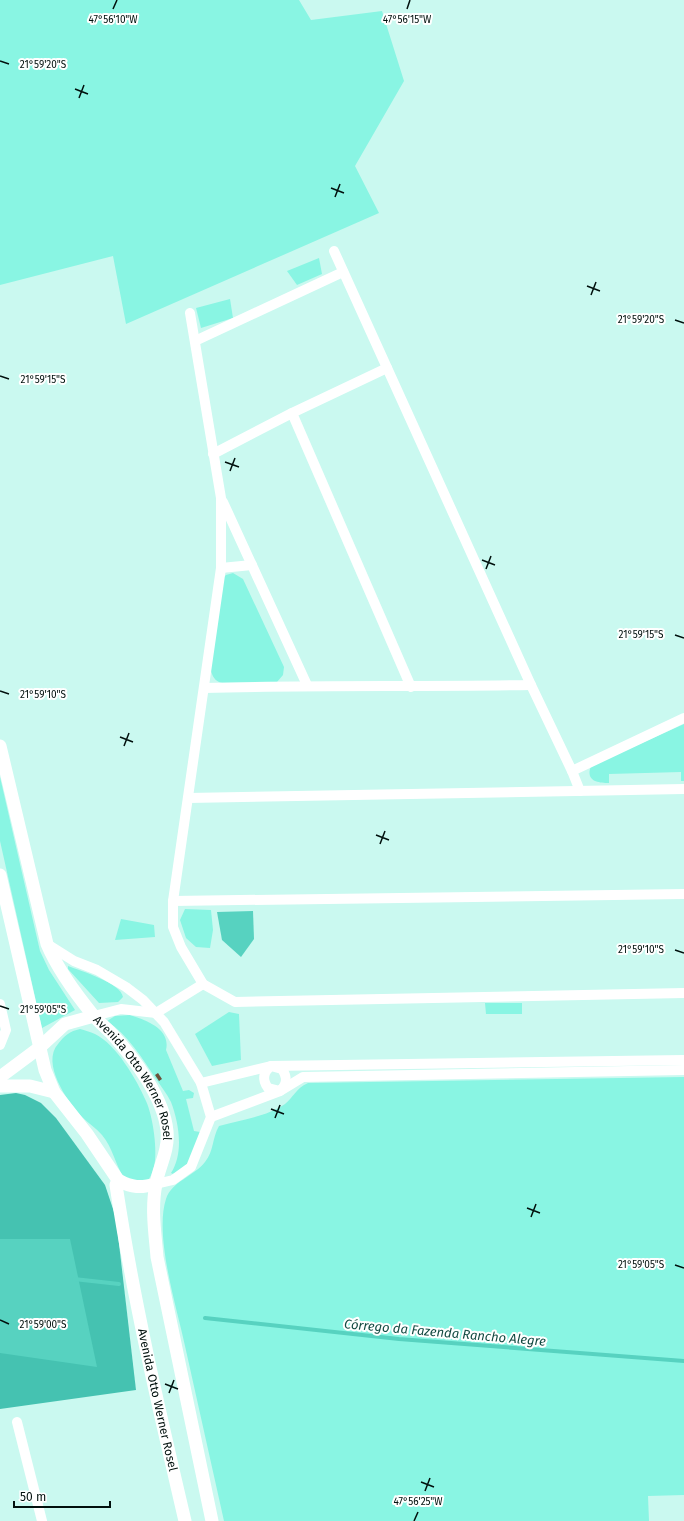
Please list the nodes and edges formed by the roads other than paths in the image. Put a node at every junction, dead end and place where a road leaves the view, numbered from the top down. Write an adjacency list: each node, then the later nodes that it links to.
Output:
1 (334, 251): 2 (street)
2 (343, 272): 4 (street); 5 (street)
3 (190, 313): 4 (street)
4 (195, 341): 7 (street)
5 (386, 368): 6 (street); 11 (street)
6 (292, 413): 7 (street); 14 (street)
7 (212, 454): 8 (street)
8 (221, 498): 9 (street); 10 (street)
9 (252, 565): 10 (street); 12 (street)
10 (221, 568): 13 (street)
11 (531, 685): 14 (street); 17 (street)
12 (307, 686): 13 (street); 14 (street)
13 (204, 688): 20 (street)
14 (411, 688)
15 (684, 718): 17 (street)
16 (0, 746): 24 (street, Avenida Otto Werner Rosel)
17 (572, 771): 19 (street)
18 (684, 789): 19 (street)
19 (580, 791): 20 (street)
20 (188, 798): 23 (street)
21 (0, 876): 31 (street)
22 (684, 894): 23 (street)
23 (173, 901): 25 (street)
24 (46, 944): 28 (street); 29 (street, Avenida Otto Werner Rosel)
25 (203, 984): 26 (street); 28 (street)
26 (684, 993)
27 (0, 1004): 30 (street)
28 (156, 1013): 29 (street); 36 (street)
29 (94, 1016): 31 (street); 42 (street, Avenida Otto Werner Rosel)
30 (1, 1044)
31 (39, 1048): 35 (street); 39 (street)
32 (684, 1060): 33 (street)
33 (271, 1066): 36 (street); 38 (street); 38 (street)
34 (684, 1070): 38 (street)
35 (0, 1077)
36 (201, 1084): 40 (street)
37 (0, 1086): 39 (street)
38 (280, 1091): 40 (street)
39 (54, 1092): 41 (street)
40 (211, 1117): 42 (street)
41 (118, 1180): 42 (street); 45 (street, Avenida Otto Werner Rosel)
42 (156, 1184): 46 (street, Avenida Otto Werner Rosel)
43 (16, 1422): 44 (street)
44 (42, 1521)
45 (185, 1521)
46 (212, 1521)

